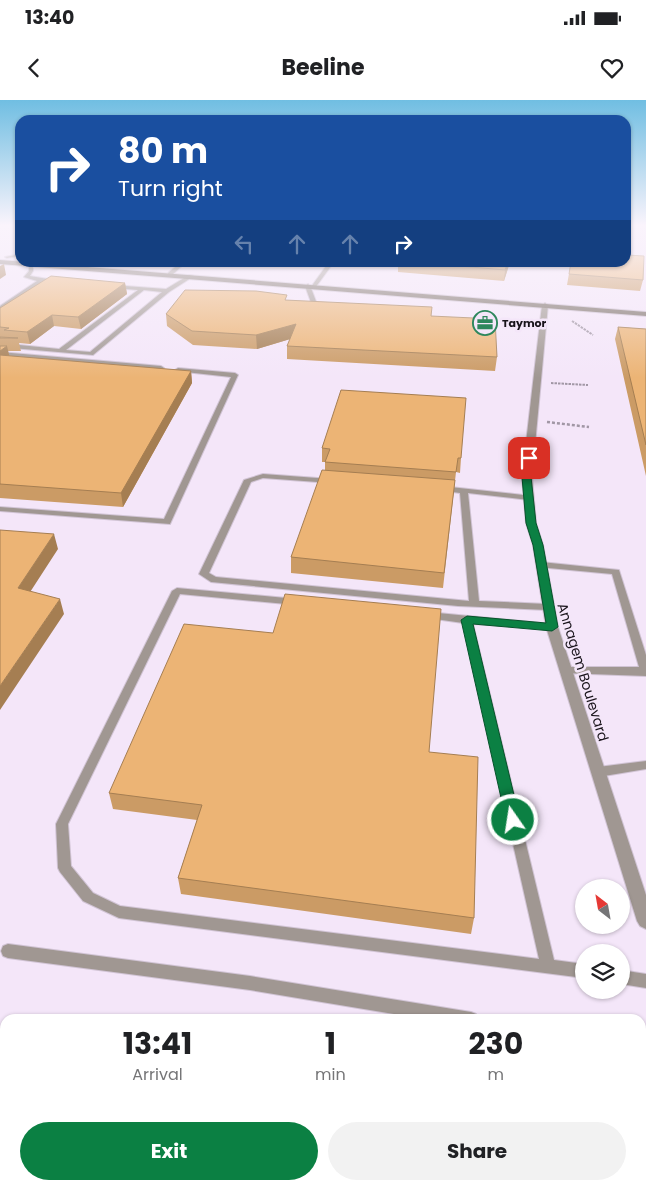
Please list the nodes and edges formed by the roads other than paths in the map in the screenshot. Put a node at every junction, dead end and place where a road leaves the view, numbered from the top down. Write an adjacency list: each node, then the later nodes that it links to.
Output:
1 (28, 276): 4 (lane)
2 (191, 276): 7 (main road); 9 (lane)
3 (319, 276): 7 (lane)
4 (41, 280): 5 (lane); 11 (lane)
5 (60, 282)
6 (106, 286): 8 (lane)
7 (310, 286): 10 (lane); 12 (main road)
8 (142, 289): 9 (lane); 16 (lane)
9 (167, 292): 16 (lane)
10 (314, 304)
11 (0, 308)
12 (545, 308): 13 (main road); 14 (main road); 21 (street, Annagem Boulevard)
13 (646, 314)
14 (646, 320)
15 (0, 345): 16 (lane)
16 (60, 351)
17 (0, 354): 22 (lane)
18 (340, 481): 25 (lane)
19 (428, 487): 20 (lane)
20 (464, 492): 21 (lane); 25 (lane)
21 (529, 498): 23 (street, Annagem Boulevard)
22 (0, 509)
23 (541, 565): 26 (street, Annagem Boulevard); 31 (lane)
24 (311, 603): 36 (lane)
25 (474, 603): 26 (lane)
26 (547, 607): 29 (street, Annagem Boulevard)
27 (418, 614): 28 (lane)
28 (467, 620): 29 (lane); 36 (lane)
29 (552, 627): 30 (street, Annagem Boulevard)
30 (567, 671): 31 (lane); 33 (street, Annagem Boulevard)
31 (646, 671)
32 (646, 765): 33 (lane)
33 (598, 772): 34 (street, Annagem Boulevard)
34 (646, 921)
35 (8, 951): 40 (lane)
36 (548, 966): 37 (lane)
37 (575, 970)
38 (630, 978): 39 (lane)
39 (646, 981)
40 (440, 1014)

